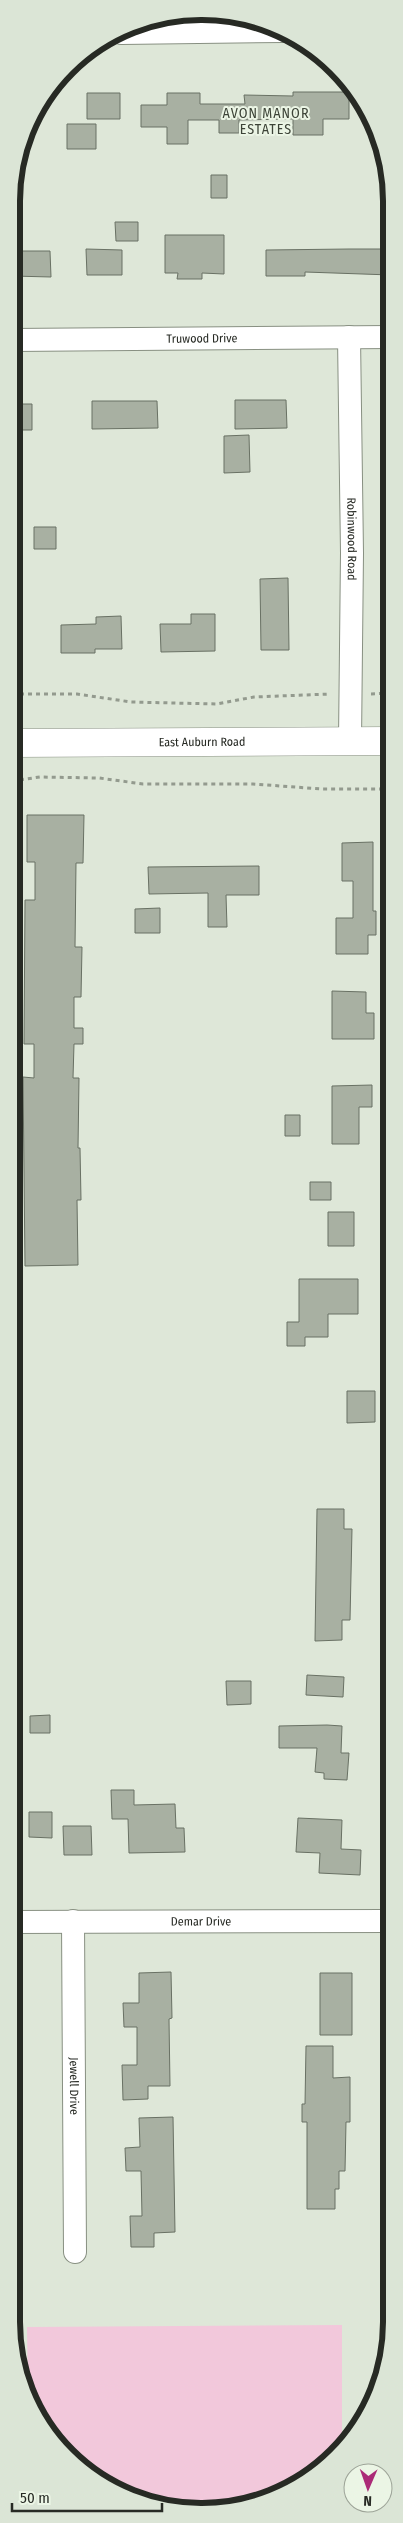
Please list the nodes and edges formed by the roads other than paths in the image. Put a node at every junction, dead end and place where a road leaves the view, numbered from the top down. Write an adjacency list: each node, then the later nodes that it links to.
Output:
1 (263, 31): 2 (street)
2 (135, 33)
3 (349, 337): 4 (street, Truwood Drive); 5 (street, Truwood Drive); 6 (street, Robinwood Road)
4 (383, 337)
5 (20, 340)
6 (350, 741): 7 (main road, East Auburn Road); 8 (main road, East Auburn Road)
7 (383, 741)
8 (20, 743)
9 (73, 1921): 10 (street, Demar Drive); 11 (street, Demar Drive); 12 (street, Jewell Drive)
10 (383, 1921)
11 (20, 1922)
12 (75, 2252)

